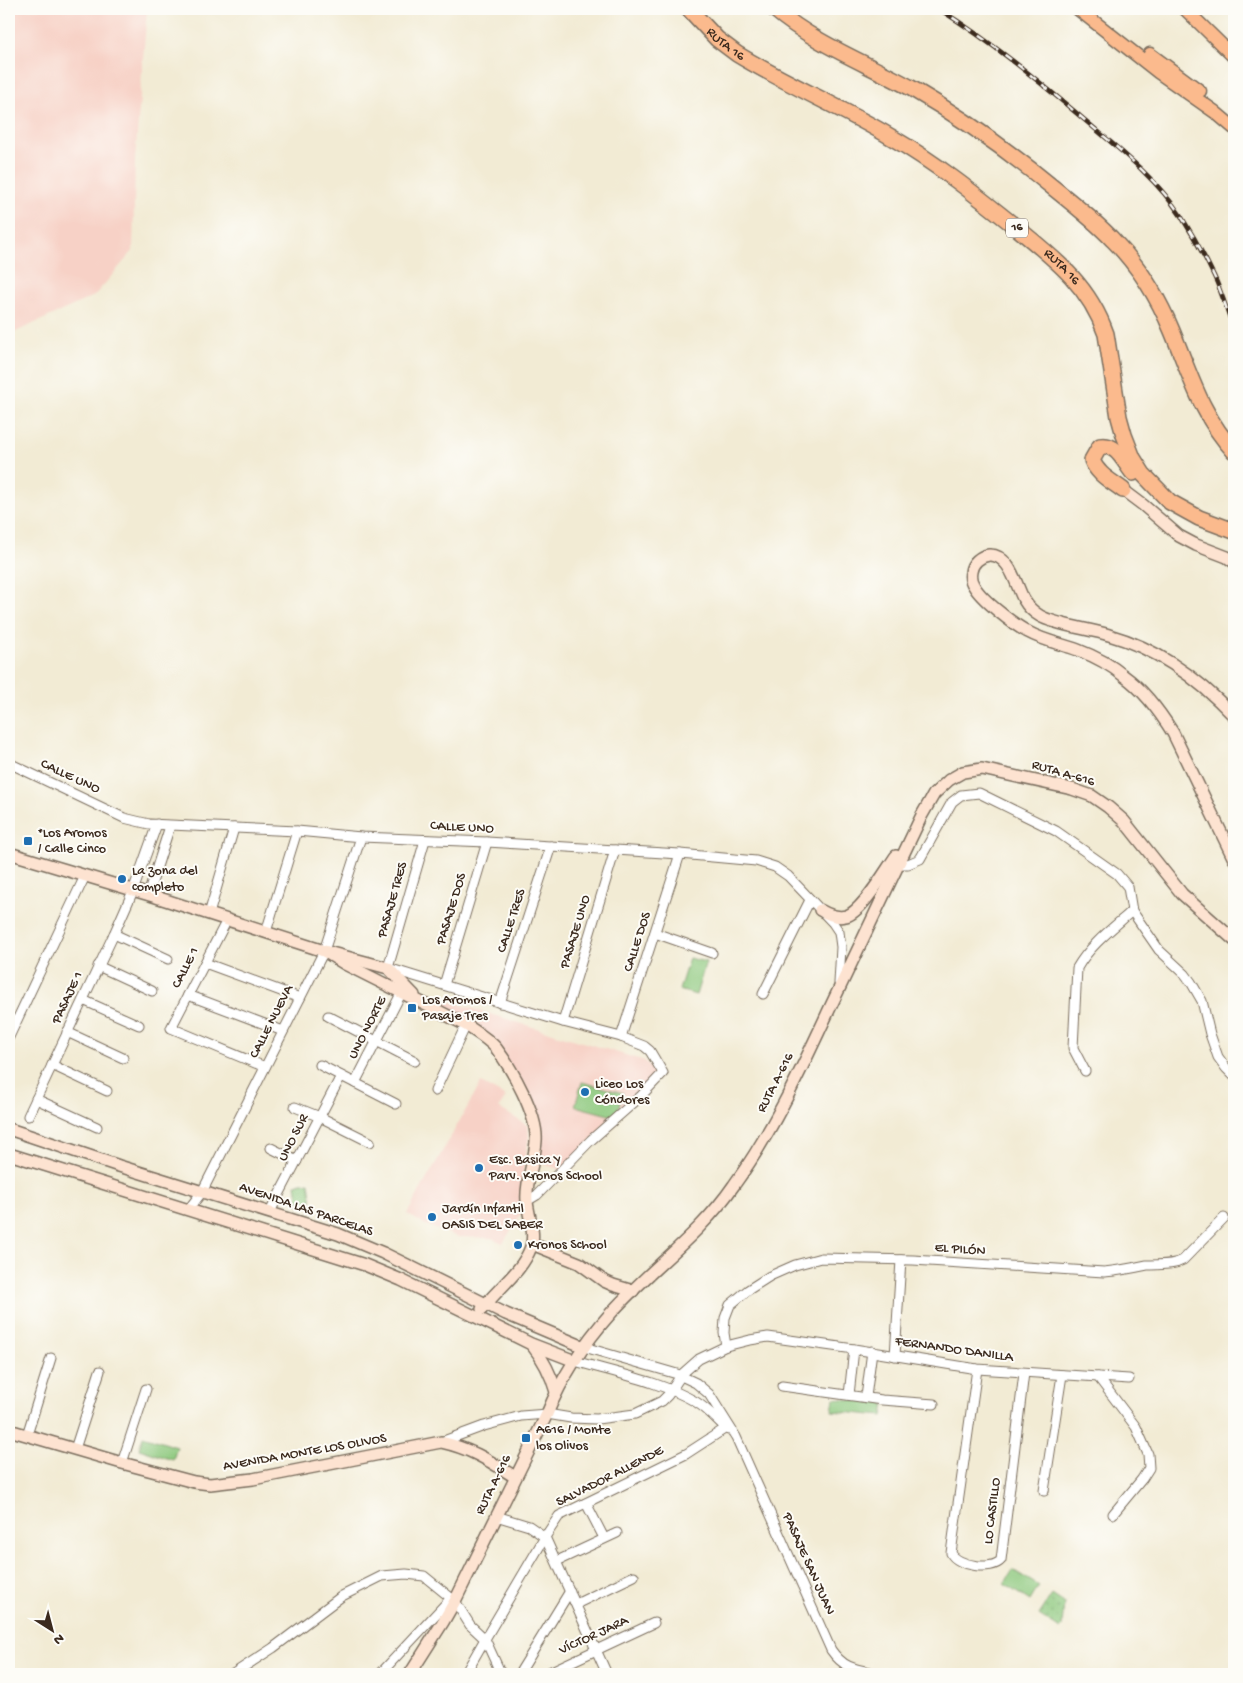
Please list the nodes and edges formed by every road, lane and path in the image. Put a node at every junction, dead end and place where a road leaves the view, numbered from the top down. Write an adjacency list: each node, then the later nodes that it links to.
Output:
1 (689, 9): 11 (highway, RUTA 16 / 16)
2 (774, 9): 9 (highway)
3 (1078, 9): 8 (main road)
4 (1092, 9): 7 (main road)
5 (1185, 9): 6 (main road)
6 (1234, 57)
7 (1234, 116)
8 (1234, 128)
9 (1234, 451)
10 (1123, 490): 11 (highway); 13 (main road)
11 (1170, 502): 12 (highway, RUTA 16 / 16)
12 (1234, 531)
13 (1234, 562)
14 (1234, 716): 27 (main road)
15 (10, 767): 16 (street, CALLE UNO)
16 (157, 824): 17 (street, CALLE UNO); 30 (street, PASAJE 1)
17 (170, 826): 18 (street, CALLE UNO); 31 (street)
18 (234, 828): 19 (street, CALLE UNO); 35 (street)
19 (297, 831): 20 (street, CALLE UNO); 37 (street)
20 (361, 837): 21 (street, CALLE UNO); 41 (street, CALLE NUEVA)
21 (425, 840): 22 (street, CALLE UNO); 46 (street, PASAJE TRES)
22 (487, 842): 23 (street, CALLE UNO); 47 (street, PASAJE DOS)
23 (551, 846): 24 (street, CALLE UNO); 55 (street, CALLE TRES)
24 (616, 850): 26 (street, CALLE UNO); 57 (street, PASAJE UNO)
25 (9, 853): 29 (main road)
26 (680, 854): 32 (street, CALLE UNO); 38 (street, CALLE DOS)
27 (1234, 859)
28 (894, 864): 33 (main road); 34 (street); 40 (main road, RUTA A-616); 50 (main road, RUTA A-616)
29 (85, 876): 30 (main road); 62 (street)
30 (133, 891): 31 (main road); 39 (street, PASAJE 1)
31 (148, 895): 35 (main road)
32 (810, 900): 33 (street, CALLE UNO); 51 (street)
33 (820, 910): 50 (street, CALLE UNO)
34 (1132, 911): 70 (street); 72 (street)
35 (209, 914): 36 (main road)
36 (227, 920): 37 (main road); 44 (street, CALLE 1)
37 (266, 932): 41 (main road)
38 (655, 933): 42 (street); 63 (street, CALLE DOS)
39 (114, 934): 43 (street); 45 (street, PASAJE 1)
40 (1234, 940)
41 (324, 951): 46 (main road); 48 (main road); 53 (street, CALLE NUEVA)
42 (712, 953)
43 (168, 959)
44 (205, 963): 52 (street, CALLE 1); 53 (street)
45 (98, 966): 49 (street); 54 (street, PASAJE 1)
46 (388, 968): 47 (street); 48 (main road)
47 (444, 985): 55 (street)
48 (403, 989): 59 (main road); 64 (street, UNO NORTE)
49 (152, 991)
50 (838, 991): 94 (main road, RUTA A-616)
51 (763, 994)
52 (188, 995): 61 (street); 69 (street, CALLE 1)
53 (300, 998): 61 (street, CALLE NUEVA)
54 (83, 1000): 58 (street); 60 (street, PASAJE 1)
55 (500, 1003): 57 (street)
56 (328, 1016): 64 (street)
57 (563, 1022): 63 (street)
58 (139, 1025)
59 (466, 1025): 75 (street); 88 (main road)
60 (67, 1032): 65 (street); 67 (street, PASAJE 1)
61 (283, 1032): 69 (street, CALLE NUEVA)
62 (9, 1037)
63 (621, 1037): 88 (street)
64 (377, 1042): 66 (street); 73 (street, UNO NORTE)
65 (124, 1058)
66 (415, 1061)
67 (52, 1065): 74 (street); 76 (street, PASAJE 1)
68 (320, 1065): 71 (street)
69 (265, 1067): 87 (street, CALLE NUEVA)
70 (1085, 1071)
71 (341, 1076): 73 (street); 80 (street, UNO SUR)
72 (1234, 1076)
73 (355, 1083): 77 (street)
74 (107, 1091)
75 (435, 1091)
76 (36, 1099): 79 (street, PASAJE 1); 81 (street)
77 (396, 1104)
78 (296, 1107): 80 (street)
79 (28, 1116)
80 (320, 1117): 83 (street); 86 (street, UNO SUR)
81 (97, 1127)
82 (9, 1129): 87 (main road, AVENIDA LAS PARCELAS)
83 (370, 1142)
84 (270, 1148): 86 (street)
85 (9, 1154): 89 (main road)
86 (297, 1161): 90 (street, UNO SUR)
87 (202, 1192): 89 (street, CALLE NUEVA); 90 (main road, AVENIDA LAS PARCELAS)
88 (527, 1201): 92 (main road)
89 (188, 1210): 96 (main road)
90 (270, 1212): 95 (main road, AVENIDA LAS PARCELAS)
91 (1224, 1218): 93 (street, EL PILÓN)
92 (532, 1244): 94 (main road); 95 (main road)
93 (902, 1260): 98 (street, EL PILÓN); 102 (street)
94 (633, 1291): 99 (main road, RUTA A-616)
95 (486, 1304): 96 (main road); 99 (main road, AVENIDA LAS PARCELAS)
96 (476, 1317): 97 (main road)
97 (531, 1344): 104 (main road); 115 (main road)
98 (726, 1346): 100 (street, FERNANDO DANILLA); 108 (street)
99 (584, 1347): 104 (main road, RUTA A-616); 108 (street)
100 (854, 1348): 101 (street, FERNANDO DANILLA); 116 (street)
101 (872, 1352): 102 (street, FERNANDO DANILLA); 117 (street)
102 (895, 1356): 105 (street, FERNANDO DANILLA)
103 (51, 1358): 122 (street)
104 (575, 1361): 114 (street, PASAJE SAN JUAN); 115 (main road, RUTA A-616)
105 (977, 1369): 107 (street, FERNANDO DANILLA); 107 (street, LO CASTILLO)
106 (100, 1372): 125 (street)
107 (1024, 1374): 109 (street, FERNANDO DANILLA)
108 (681, 1375): 114 (street); 123 (street, PASAJE SAN JUAN)
109 (1062, 1375): 110 (street, FERNANDO DANILLA); 128 (street)
110 (1098, 1377): 111 (street, FERNANDO DANILLA); 130 (street)
111 (1129, 1379)
112 (782, 1386): 116 (street)
113 (146, 1389): 126 (street)
114 (671, 1390): 119 (street); 120 (street, PASAJE SAN JUAN)
115 (556, 1392): 119 (main road, RUTA A-616)
116 (849, 1395): 117 (street)
117 (866, 1397): 118 (street)
118 (934, 1404)
119 (547, 1414): 124 (street); 127 (main road, RUTA A-616)
120 (726, 1428): 123 (street, PASAJE SAN JUAN); 129 (street, SALVADOR ALLENDE)
121 (9, 1430): 122 (main road, AVENIDA MONTE LOS OLIVOS)
122 (27, 1435): 125 (main road, AVENIDA MONTE LOS OLIVOS)
123 (736, 1437): 151 (street, PASAJE SAN JUAN)
124 (441, 1442): 126 (main road, AVENIDA MONTE LOS OLIVOS); 127 (main road, AVENIDA MONTE LOS OLIVOS)
125 (75, 1449): 126 (main road, AVENIDA MONTE LOS OLIVOS)
126 (122, 1463)
127 (515, 1476): 131 (main road, RUTA A-616)
128 (1044, 1491)
129 (586, 1503): 133 (street, SALVADOR ALLENDE); 134 (street)
130 (1113, 1514)
131 (496, 1516): 133 (street); 138 (main road, RUTA A-616)
132 (618, 1533): 134 (street)
133 (545, 1537): 135 (street); 141 (street, SALVADOR ALLENDE)
134 (604, 1538): 135 (street)
135 (557, 1562): 137 (street)
136 (634, 1576): 139 (street)
137 (570, 1591): 139 (street); 148 (street)
138 (453, 1599): 141 (street); 143 (street); 144 (street); 145 (main road, RUTA A-616)
139 (576, 1604): 142 (street)
140 (654, 1623): 142 (street, VÍCTOR JARA)
141 (485, 1639): 146 (street); 147 (street)
142 (597, 1651): 149 (street, VÍCTOR JARA); 150 (street)
143 (233, 1674)
144 (380, 1674)
145 (410, 1674)
146 (465, 1674)
147 (501, 1674)
148 (519, 1674)
149 (545, 1674)
150 (607, 1674)
151 (879, 1674)

